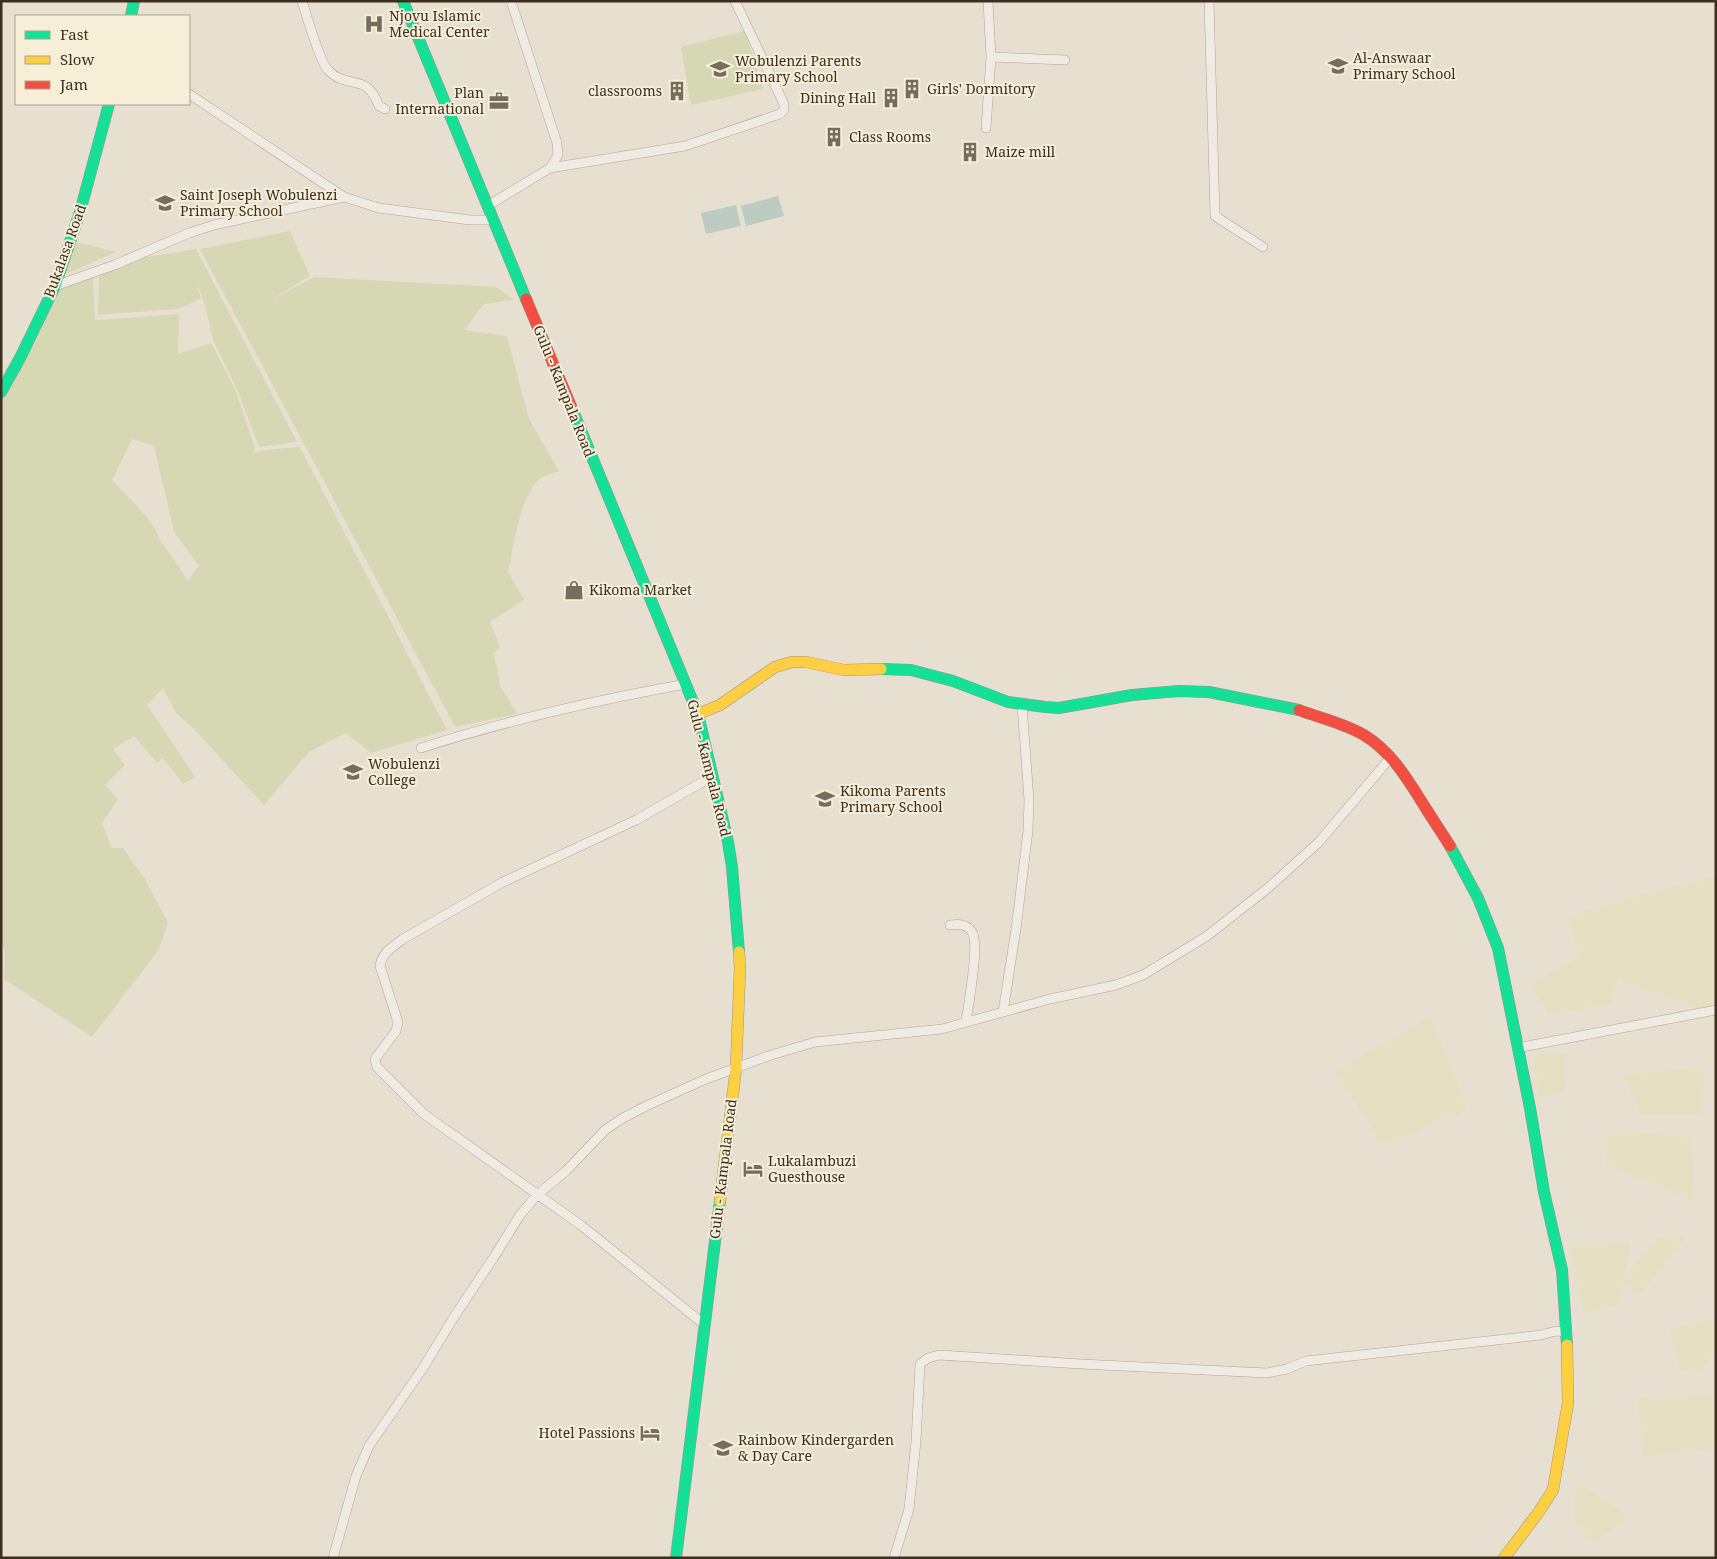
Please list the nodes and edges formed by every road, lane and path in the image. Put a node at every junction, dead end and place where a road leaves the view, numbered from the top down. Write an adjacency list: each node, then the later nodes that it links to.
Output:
1 (134, 1): 8 (street)
2 (302, 1): 13 (street)
3 (404, 1): 17 (street, Gulu - Kampala Road)
4 (511, 1): 15 (street)
5 (735, 1): 15 (street)
6 (988, 1): 9 (street)
7 (1209, 1): 19 (street)
8 (131, 15)
9 (991, 57): 10 (street); 14 (street)
10 (1065, 60)
11 (190, 95): 16 (street)
12 (109, 105): 20 (street, Bukalasa Road)
13 (385, 109)
14 (986, 128)
15 (550, 168): 17 (street)
16 (344, 197): 18 (street); 20 (street)
17 (488, 205): 18 (street, Gulu - Kampala Road)
18 (494, 220): 22 (street, Gulu - Kampala Road)
19 (1263, 247)
20 (55, 286): 21 (street, Bukalasa Road)
21 (1, 392)
22 (686, 684): 24 (street, Gulu - Kampala Road); 25 (street)
23 (1022, 705): 24 (street); 26 (street); 30 (street)
24 (698, 714): 27 (street, Gulu - Kampala Road)
25 (421, 748)
26 (1392, 758): 30 (street); 32 (street)
27 (713, 776): 33 (street, Gulu - Kampala Road); 34 (street)
28 (950, 925): 31 (street)
29 (1716, 1010): 32 (street)
30 (1002, 1012): 31 (street)
31 (966, 1022): 33 (street)
32 (1517, 1048): 36 (street)
33 (736, 1068): 34 (street); 35 (street, Gulu - Kampala Road)
34 (537, 1195): 35 (street); 38 (street)
35 (705, 1325): 37 (street, Gulu - Kampala Road)
36 (1566, 1332): 39 (street); 40 (street)
37 (679, 1557)
38 (333, 1558)
39 (894, 1558)
40 (1504, 1558)

